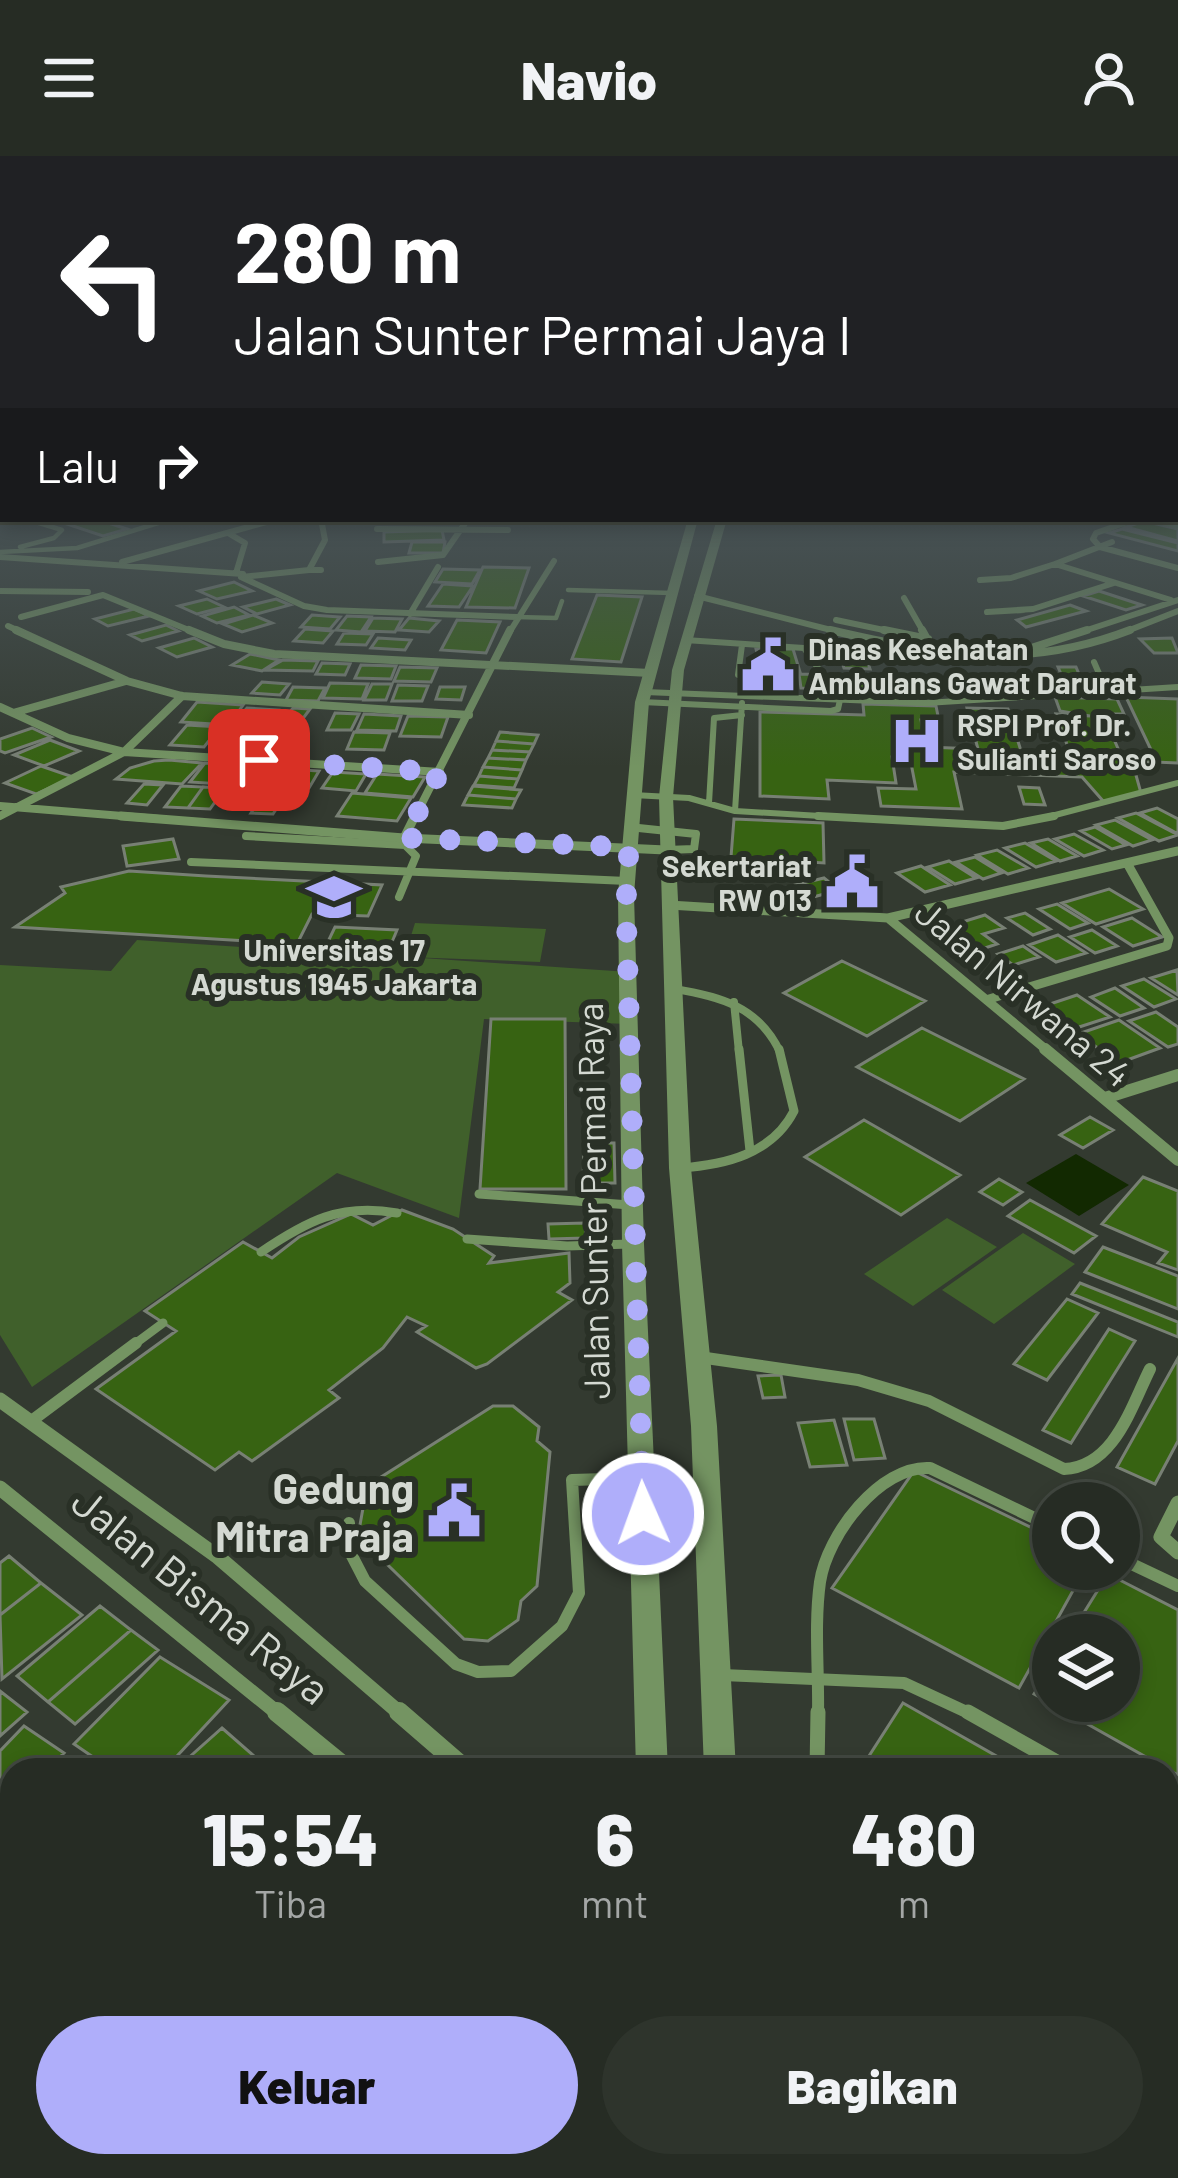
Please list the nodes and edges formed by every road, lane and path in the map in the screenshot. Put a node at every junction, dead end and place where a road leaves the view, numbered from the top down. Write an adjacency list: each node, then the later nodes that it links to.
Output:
1 (247, 578): 19 (street)
2 (431, 578): 19 (street)
3 (543, 578): 21 (street)
4 (676, 578): 13 (street, Jalan Sunter Permai Raya)
5 (702, 578): 12 (street)
6 (1005, 578): 8 (street)
7 (1100, 578): 9 (street)
8 (980, 580)
9 (1114, 583): 17 (street); 18 (street)
10 (568, 590): 13 (lane)
11 (0, 591): 14 (street)
12 (698, 592): 23 (street); 24 (street); 26 (street)
13 (672, 593): 30 (street, Jalan Sunter Permai Raya)
14 (104, 595): 20 (street); 28 (street)
15 (904, 598): 23 (street)
16 (562, 601): 21 (lane)
17 (1177, 604): 23 (street); 26 (street)
18 (1024, 610)
19 (410, 614): 21 (street)
20 (21, 616)
21 (517, 617): 28 (street)
22 (8, 626): 32 (street)
23 (927, 639): 26 (street)
24 (685, 640): 25 (lane); 37 (street)
25 (742, 645): 29 (lane); 31 (lane)
26 (934, 649)
27 (1094, 662): 34 (lane)
28 (497, 664): 30 (street); 41 (street)
29 (820, 671)
30 (650, 673): 36 (street, Jalan Sunter Permai Raya)
31 (738, 674)
32 (127, 681): 35 (street); 40 (street)
33 (1178, 687): 34 (lane)
34 (1107, 692): 39 (lane)
35 (182, 696): 41 (street); 42 (street)
36 (644, 697): 37 (lane); 45 (street, Jalan Sunter Permai Raya)
37 (673, 698): 39 (lane); 46 (street)
38 (0, 706): 40 (street)
39 (742, 706): 47 (lane); 50 (lane)
40 (12, 713): 42 (street)
41 (469, 715): 43 (street)
42 (124, 752): 43 (street); 49 (street)
43 (440, 772): 55 (street)
44 (1178, 783): 50 (lane)
45 (631, 795): 46 (lane); 52 (street, Jalan Sunter Permai Raya)
46 (666, 797): 47 (lane); 53 (street)
47 (709, 802): 50 (lane)
48 (0, 806): 49 (street)
49 (16, 811): 51 (street); 55 (street)
50 (736, 811)
51 (0, 816)
52 (629, 826): 53 (lane); 56 (street, Jalan Sunter Permai Raya)
53 (667, 828): 57 (street); 57 (lane)
54 (246, 836): 61 (lane)
55 (404, 838): 56 (street)
56 (629, 847): 57 (street); 62 (street, Jalan Sunter Permai Raya)
57 (667, 850): 64 (street)
58 (1178, 851): 60 (street)
59 (191, 862): 61 (lane)
60 (1127, 863): 65 (street); 67 (street)
61 (409, 871): 62 (lane); 63 (lane)
62 (628, 881): 75 (street, Jalan Sunter Permai Raya)
63 (399, 897)
64 (669, 905): 65 (street, Jalan Nirwana 24); 66 (street)
65 (888, 918): 67 (street, Jalan Nirwana 24)
66 (674, 989): 68 (lane); 73 (street)
67 (989, 999): 70 (street, Jalan Nirwana 24)
68 (734, 1002): 71 (lane); 71 (lane)
69 (1178, 1075): 70 (street)
70 (1105, 1098): 72 (street, Jalan Nirwana 24)
71 (750, 1151): 73 (lane)
72 (1178, 1160)
73 (680, 1168): 81 (street)
74 (479, 1194): 75 (lane)
75 (632, 1205): 78 (street, Jalan Sunter Permai Raya)
76 (397, 1213): 79 (lane)
77 (467, 1239): 78 (lane)
78 (633, 1244): 85 (street, Jalan Sunter Permai Raya)
79 (261, 1252)
80 (163, 1323): 84 (lane)
81 (699, 1357): 82 (lane); 93 (street)
82 (1150, 1369)
83 (0, 1400): 84 (street)
84 (30, 1422): 96 (street)
85 (642, 1478): 89 (lane); 97 (street, Jalan Sunter Permai Raya)
86 (0, 1489): 95 (street, Jalan Bisma Raya)
87 (1178, 1503): 90 (street)
88 (1032, 1517): 94 (lane)
89 (349, 1523)
90 (1178, 1552)
91 (1140, 1568): 92 (lane)
92 (1178, 1586)
93 (716, 1675): 94 (lane); 98 (street)
94 (818, 1678): 99 (lane); 100 (lane)
95 (333, 1758)
96 (452, 1758)
97 (652, 1758)
98 (720, 1758)
99 (817, 1758)
100 (1050, 1758)

